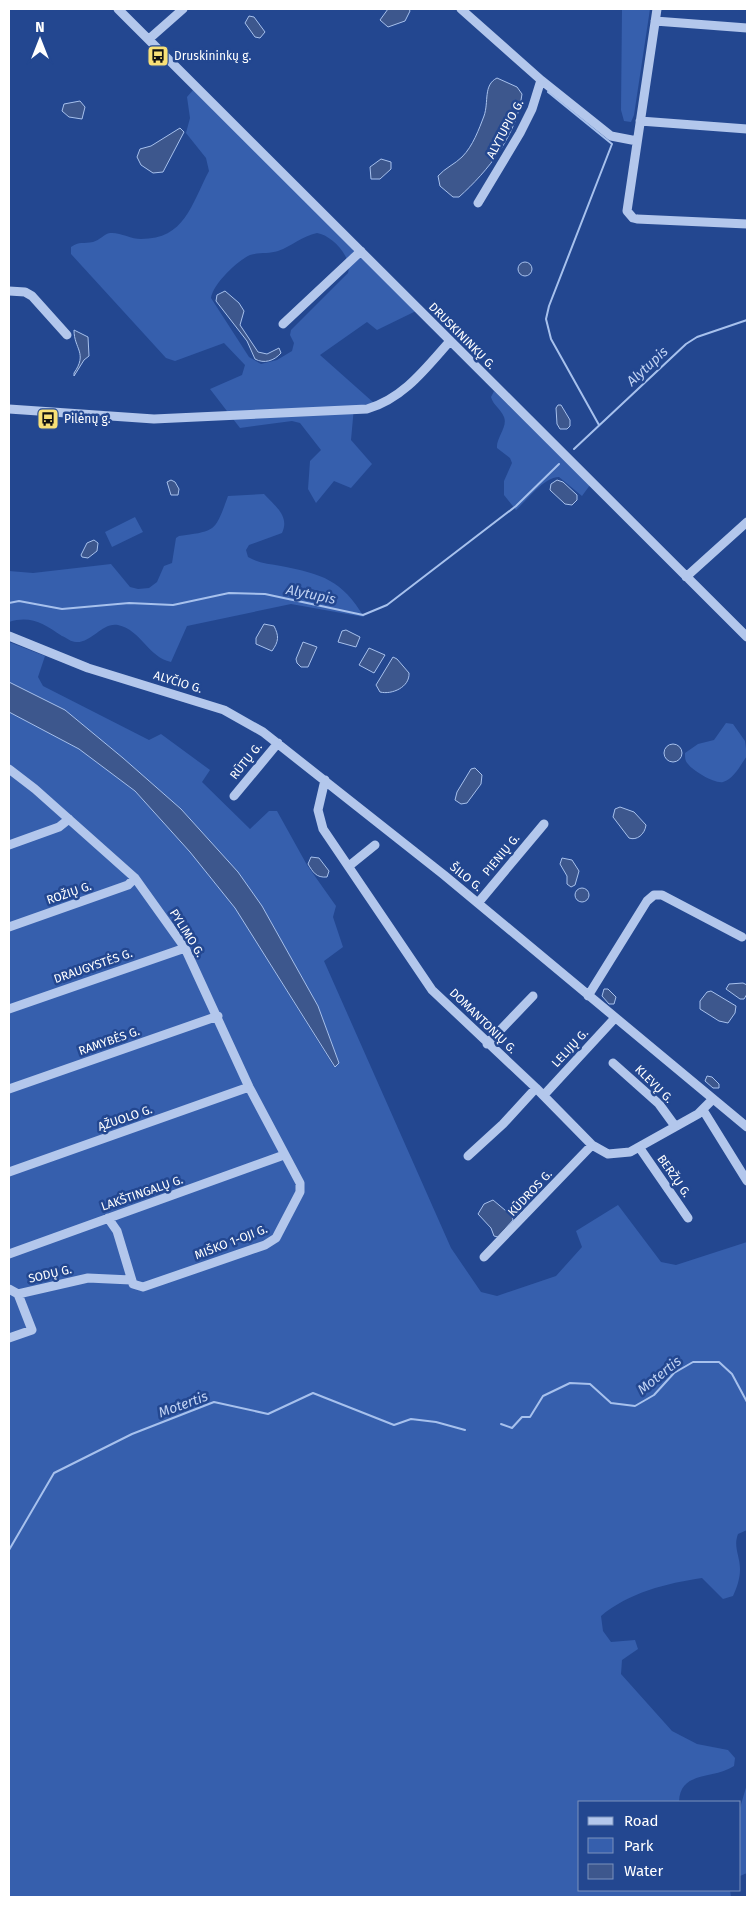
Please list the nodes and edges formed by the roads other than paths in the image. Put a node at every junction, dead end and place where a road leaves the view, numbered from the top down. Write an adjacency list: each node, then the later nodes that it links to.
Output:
1 (118, 9): 7 (street, DRUSKININKŲ G.)
2 (183, 9): 7 (street)
3 (461, 9): 8 (street)
4 (657, 9): 5 (street)
5 (655, 20): 6 (street); 9 (street)
6 (747, 28)
7 (149, 39): 14 (street, DRUSKININKŲ G.)
8 (542, 80): 11 (street); 12 (street, ALYTUPIO G.)
9 (640, 121): 10 (street); 11 (street)
10 (747, 129)
11 (637, 141): 13 (street)
12 (478, 202)
13 (747, 224)
14 (361, 252): 16 (street); 18 (street, DRUSKININKŲ G.)
15 (9, 291): 17 (street)
16 (283, 324)
17 (67, 335)
18 (450, 341): 19 (street); 21 (street, DRUSKININKŲ G.)
19 (9, 409)
20 (747, 522): 21 (street)
21 (686, 577): 23 (street, DRUSKININKŲ G.)
22 (9, 636): 24 (street, ALYČIO G.)
23 (747, 637)
24 (278, 743): 26 (street, ALYČIO G.); 27 (street, RŪTŲ G.)
25 (9, 769): 28 (street, PYLIMO G.)
26 (325, 780): 32 (street, DOMANTONIŲ G.); 34 (street, ŠILO G.)
27 (234, 796)
28 (69, 819): 30 (street); 33 (street, PYLIMO G.)
29 (544, 824): 34 (street, PIENIŲ G.)
30 (9, 845)
31 (375, 845): 32 (street)
32 (349, 866): 43 (street, DOMANTONIŲ G.)
33 (134, 878): 35 (street, ROŽIŲ G.); 37 (street, PYLIMO G.)
34 (478, 902): 39 (street, ŠILO G.)
35 (9, 927)
36 (742, 938): 39 (street)
37 (185, 948): 40 (street, DRAUGYSTĖS G.); 41 (street, PYLIMO G.)
38 (534, 996): 43 (street)
39 (588, 996): 42 (street, ŠILO G.)
40 (9, 1009)
41 (218, 1016): 45 (street, PYLIMO G.); 47 (street, RAMYBĖS G.)
42 (615, 1018): 48 (street, LELIJŲ G.); 49 (street, ŠILO G.)
43 (487, 1044): 46 (street, DOMANTONIŲ G.)
44 (613, 1063): 51 (street, KLEVŲ G.)
45 (249, 1087): 55 (street, PYLIMO G.); 57 (street, ĄŽUOLO G.)
46 (536, 1088): 48 (street, DOMANTONIŲ G.); 56 (street)
47 (9, 1089)
48 (544, 1095): 53 (street, DOMANTONIŲ G.)
49 (713, 1099): 50 (street, DOMANTONIŲ G.); 52 (street, ŠILO G.)
50 (703, 1110): 51 (street, DOMANTONIŲ G.); 58 (street)
51 (675, 1126): 54 (street, DOMANTONIŲ G.)
52 (747, 1127)
53 (592, 1145): 54 (street, DOMANTONIŲ G.); 62 (street, KŪDROS G.)
54 (640, 1147): 60 (street, BERŽŲ G.)
55 (284, 1155): 59 (street, LAKŠTINGALŲ G.); 63 (street, MIŠKO 1-OJI G.)
56 (468, 1156)
57 (9, 1172)
58 (747, 1181)
59 (108, 1218): 61 (street, LAKŠTINGALŲ G.); 63 (street)
60 (688, 1218)
61 (9, 1254)
62 (484, 1257)
63 (133, 1283): 65 (street, SODŲ G.)
64 (9, 1289): 65 (street)
65 (18, 1294): 66 (street)
66 (9, 1338)

